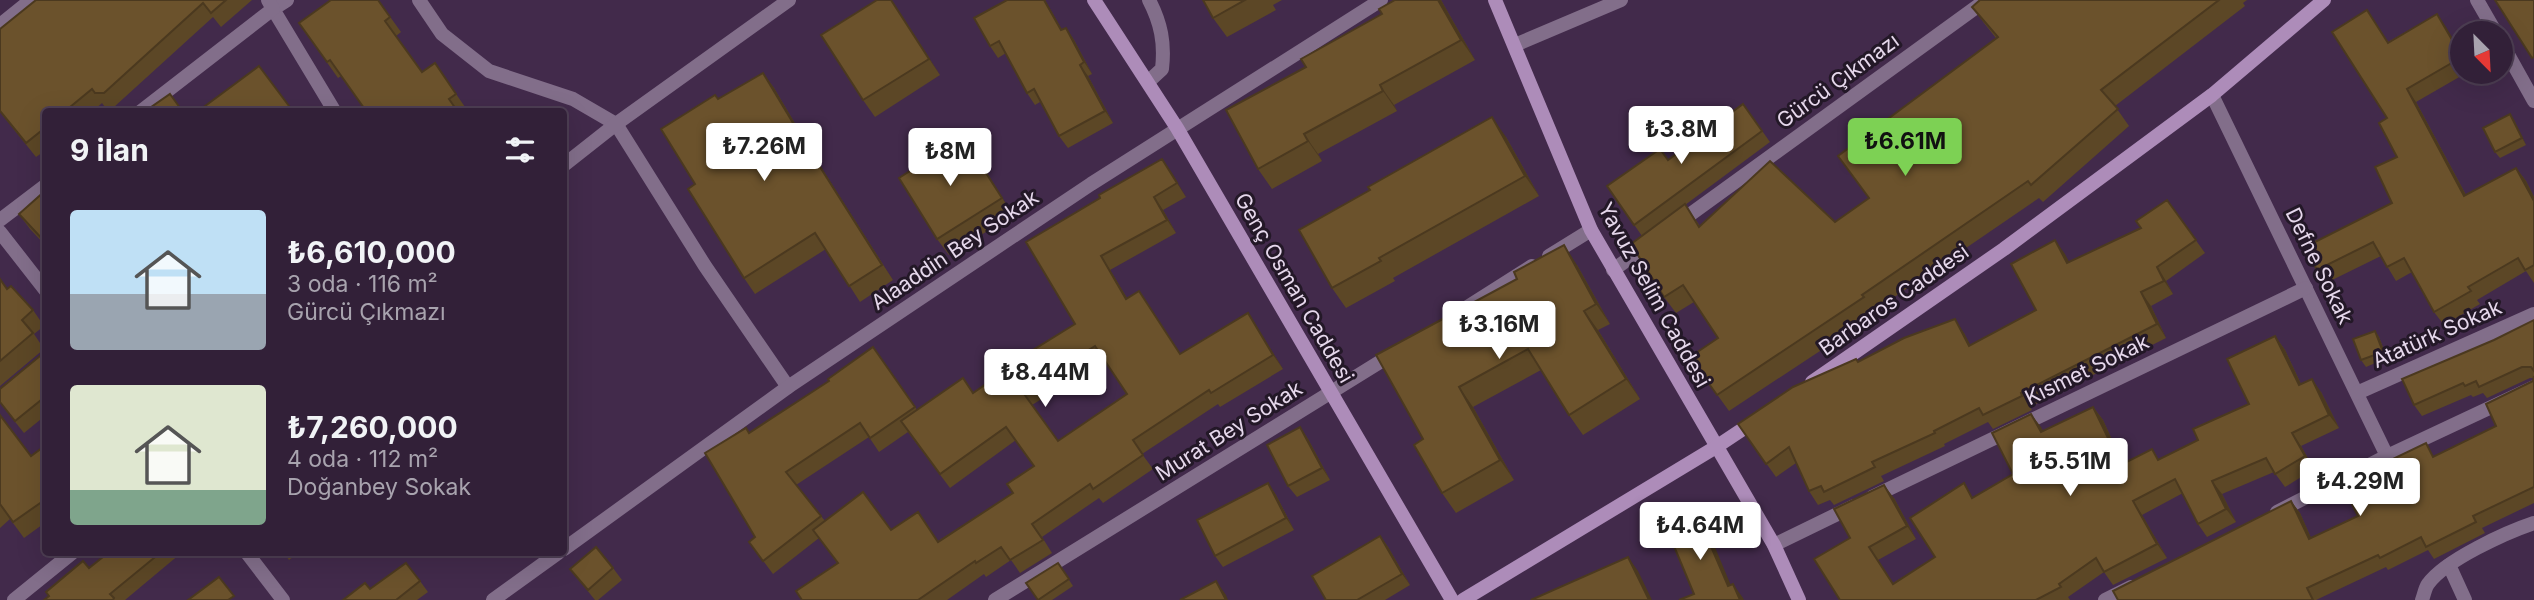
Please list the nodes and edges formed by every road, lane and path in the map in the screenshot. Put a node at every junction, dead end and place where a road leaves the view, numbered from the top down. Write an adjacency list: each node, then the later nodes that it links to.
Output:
1 (31, 0): 15 (street)
2 (287, 0): 13 (street)
3 (419, 0): 23 (street)
4 (789, 0): 23 (street)
5 (1094, 0): 18 (street, Genç Osman Caddesi)
6 (1149, 0): 18 (street)
7 (1381, 0): 24 (street, Alaaddin Bey Sokak)
8 (1494, 0): 16 (street, Yavuz Selim Caddesi)
9 (1620, 0): 16 (street)
10 (1986, 0): 30 (street, Gürcü Çıkmazı)
11 (2324, 0): 19 (street, Barbaros Caddesi)
12 (2477, 0): 14 (street)
13 (271, 5): 21 (street); 22 (street)
14 (2489, 21)
15 (0, 25)
16 (1515, 45): 28 (street, Yavuz Selim Caddesi)
17 (2513, 64): 20 (street)
18 (1149, 81): 24 (street, Genç Osman Caddesi)
19 (2211, 95): 32 (street, Defne Sokak); 38 (street, Barbaros Caddesi)
20 (2534, 102)
21 (145, 108)
22 (333, 108)
23 (616, 124): 25 (street); 36 (street)
24 (1177, 128): 36 (street, Alaaddin Bey Sokak); 39 (street, Genç Osman Caddesi)
25 (567, 163)
26 (42, 188): 27 (street)
27 (0, 220)
28 (1591, 230): 30 (street, Yavuz Selim Caddesi); 34 (street)
29 (0, 232): 31 (street)
30 (1613, 270): 42 (street, Yavuz Selim Caddesi)
31 (42, 286)
32 (2306, 288): 40 (street, Defne Sokak); 46 (street, Kısmet Sokak)
33 (2534, 314): 40 (street, Atatürk Sokak)
34 (1449, 318)
35 (1414, 341): 39 (street, Murat Bey Sokak)
36 (788, 387): 47 (street, Alaaddin Bey Sokak)
37 (2534, 387): 43 (street)
38 (1804, 388)
39 (1331, 392): 56 (street, Murat Bey Sokak); 57 (street, Genç Osman Caddesi)
40 (2357, 393): 43 (street, Defne Sokak)
41 (1771, 410): 42 (street)
42 (1716, 447): 46 (street, Yavuz Selim Caddesi); 58 (street)
43 (2387, 456): 44 (street)
44 (2264, 519)
45 (2534, 523): 51 (street)
46 (1773, 545): 59 (street, Yavuz Selim Caddesi)
47 (567, 547)
48 (68, 556): 53 (street)
49 (249, 556): 54 (street)
50 (554, 556): 55 (street)
51 (2449, 565): 61 (street); 62 (street)
52 (2142, 581): 60 (street)
53 (14, 600)
54 (283, 600)
55 (493, 600)
56 (995, 600)
57 (1452, 600)
58 (1463, 600)
59 (1800, 600)
60 (2105, 600)
61 (2422, 600)
62 (2465, 600)

